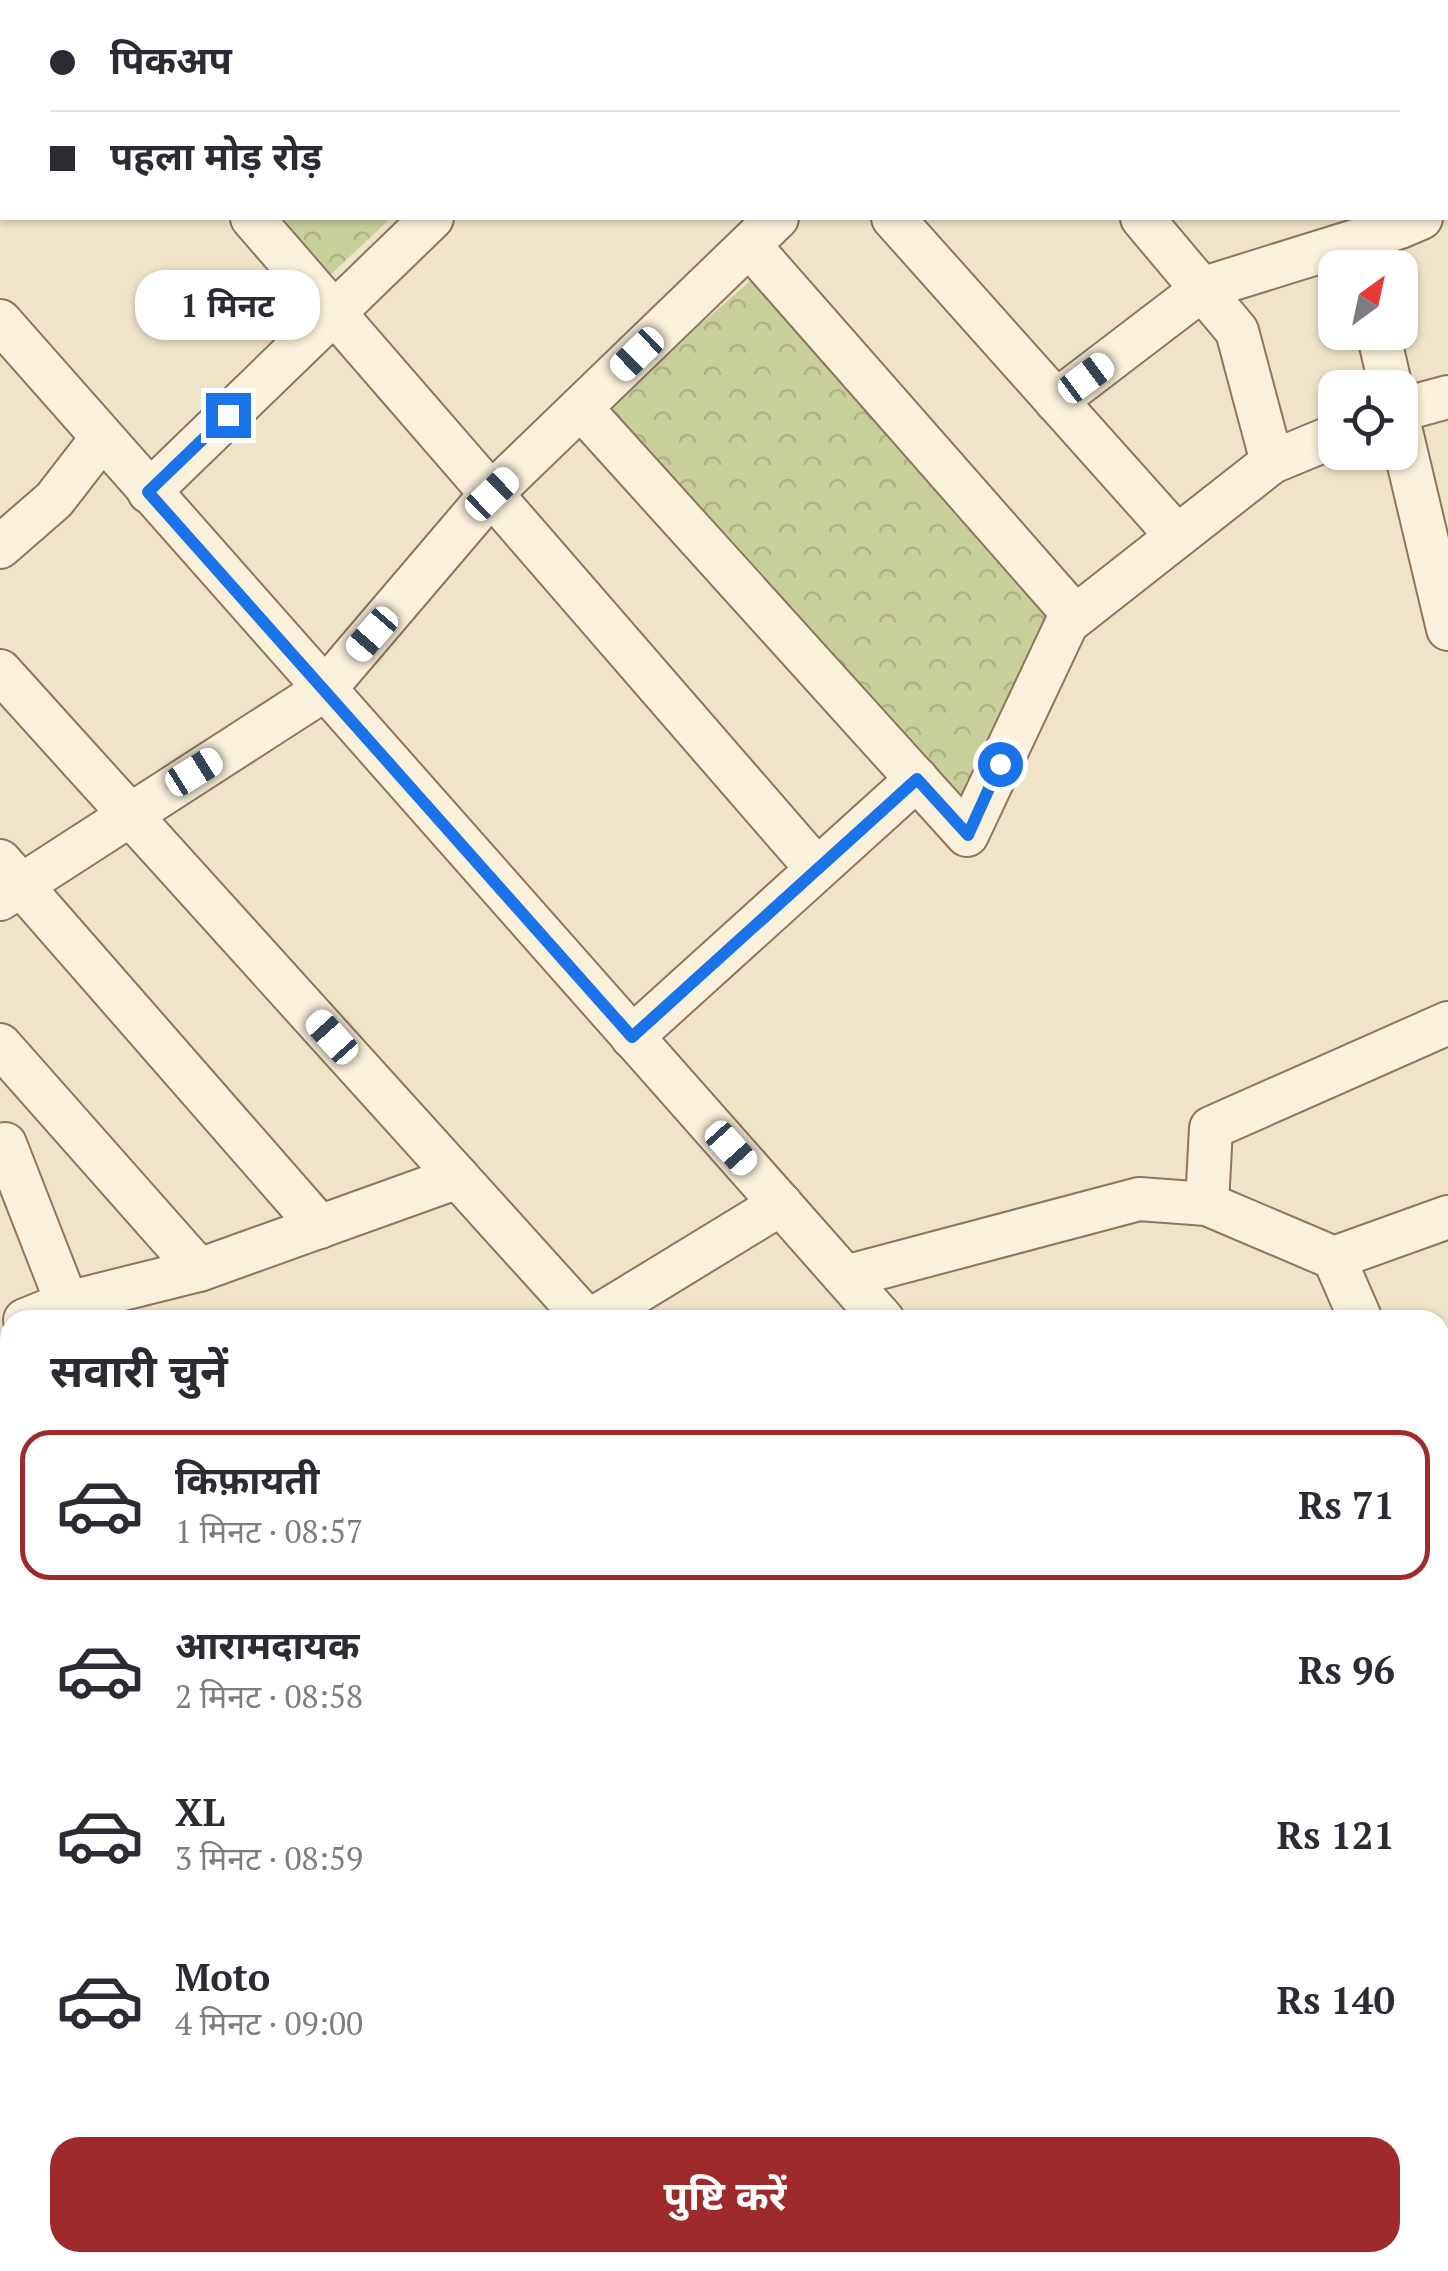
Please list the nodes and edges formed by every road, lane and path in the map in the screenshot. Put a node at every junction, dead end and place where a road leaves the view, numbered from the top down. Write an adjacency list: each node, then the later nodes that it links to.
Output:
1 (254, 220): 10 (street)
2 (430, 220): 10 (street)
3 (894, 220): 13 (street)
4 (1144, 220): 9 (street)
5 (1404, 221): 7 (street)
6 (763, 231): 15 (street); 24 (street)
7 (1364, 250)
8 (1318, 263): 9 (street)
9 (1204, 288): 13 (street); 18 (street)
10 (334, 312): 20 (street); 21 (street)
11 (0, 322): 16 (street)
12 (1448, 397): 14 (street)
13 (1056, 401): 22 (street)
14 (1418, 405)
15 (581, 408): 21 (street); 28 (street)
16 (102, 438): 20 (street); 23 (street)
17 (1318, 443): 18 (street)
18 (1272, 462): 22 (street)
19 (1410, 470): 25 (street)
20 (148, 492): 27 (street)
21 (492, 494): 27 (street); 30 (street)
22 (1178, 536): 24 (street)
23 (0, 547)
24 (1076, 616): 28 (street)
25 (1448, 629)
26 (0, 670): 29 (street)
27 (324, 690): 29 (street); 33 (street)
28 (917, 779): 30 (street)
29 (129, 813): 31 (street); 37 (street)
30 (817, 869): 33 (street)
31 (7, 882): 41 (street)
32 (1448, 1024): 39 (street)
33 (632, 1037): 38 (street)
34 (0, 1045): 35 (street)
35 (72, 1126): 36 (street); 43 (street)
36 (2, 1144): 45 (street)
37 (458, 1177): 41 (street); 47 (street)
38 (780, 1204): 44 (street); 48 (street)
39 (1207, 1204): 42 (street); 44 (street)
40 (1448, 1217): 42 (street)
41 (320, 1226): 43 (street)
42 (1334, 1258): 50 (street)
43 (199, 1270): 46 (street)
44 (845, 1277): 49 (street)
45 (72, 1310)
46 (79, 1310)
47 (580, 1310)
48 (605, 1310)
49 (874, 1310)
50 (1357, 1310)

